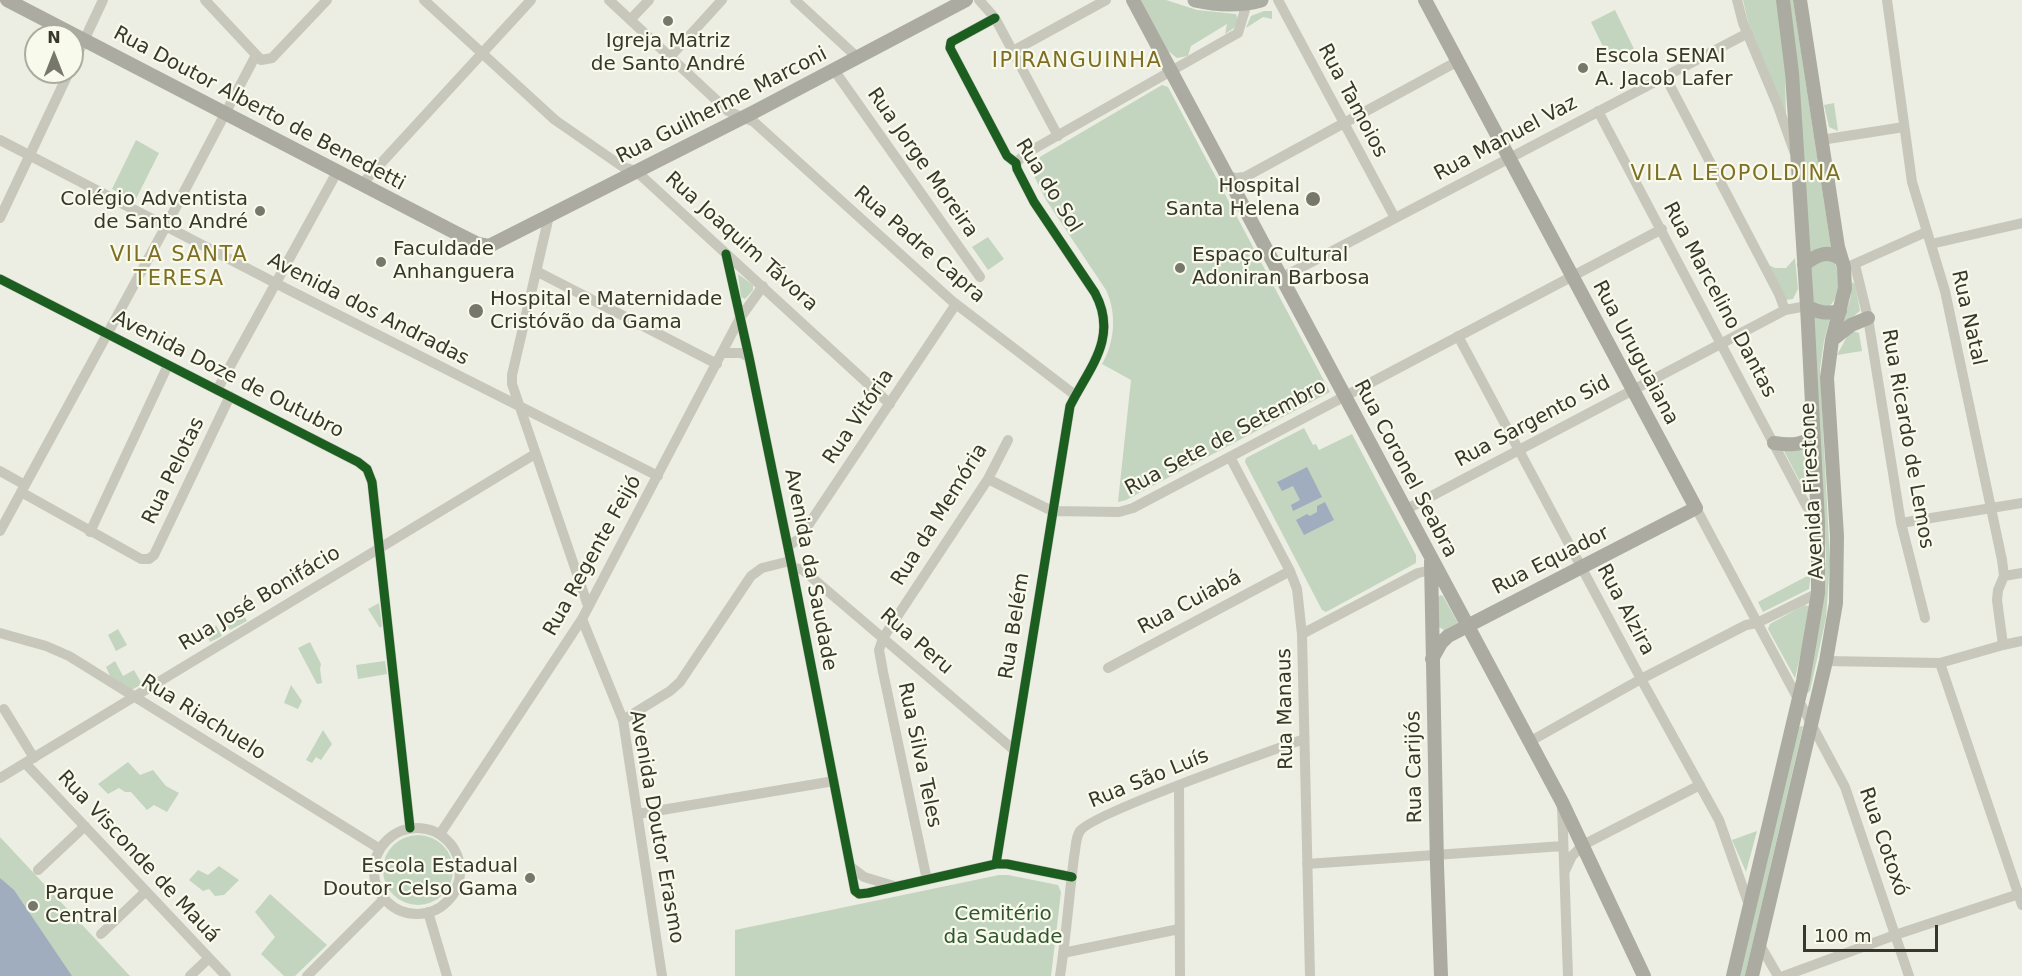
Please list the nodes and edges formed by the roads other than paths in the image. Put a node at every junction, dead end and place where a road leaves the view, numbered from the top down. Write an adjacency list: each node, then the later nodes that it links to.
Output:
1 (7, 0): 26 (main road, Rua Doutor Alberto de Benedetti)
2 (103, 0): 26 (street)
3 (205, 0): 30 (street)
4 (327, 0): 30 (street)
5 (424, 0): 28 (street, Rua Joaquim Távora)
6 (531, 0): 28 (street)
7 (609, 0): 24 (street, Rua Padre Capra)
8 (649, 0): 24 (street)
9 (722, 0): 29 (street)
10 (795, 0): 31 (street)
11 (966, 0): 31 (main road, Rua Guilherme Marconi)
12 (979, 0): 23 (street)
13 (1106, 0): 27 (street)
14 (1133, 0): 34 (main road, Rua Coronel Seabra)
15 (1195, 0): 22 (highway)
16 (1278, 0): 40 (street, Rua Tamoios)
17 (1425, 0): 32 (main road, Rua Uruguaiana)
18 (1737, 0): 25 (street)
19 (1783, 0): 47 (main road, Avenida Firestone)
20 (1800, 0): 44 (main road, Avenida Firestone)
21 (1887, 0): 41 (street, Rua Natal)
22 (1254, 2): 34 (street)
23 (995, 18): 27 (street); 48 (street, Rua do Sol)
24 (630, 20): 29 (street, Rua Padre Capra)
25 (1748, 33): 35 (street, Rua Manuel Vaz); 47 (street)
26 (85, 40): 38 (main road, Rua Doutor Alberto de Benedetti)
27 (1013, 51): 42 (street)
28 (482, 53): 49 (street, Rua Joaquim Távora); 53 (street)
29 (670, 57): 39 (street, Rua Padre Capra)
30 (259, 58): 38 (street)
31 (858, 58): 33 (main road, Rua Guilherme Marconi)
32 (1458, 61): 40 (street); 46 (main road, Rua Uruguaiana)
33 (834, 70): 39 (main road, Rua Guilherme Marconi); 68 (street, Rua Jorge Moreira)
34 (1171, 72): 42 (street); 51 (main road, Rua Coronel Seabra)
35 (1665, 76): 37 (street, Rua Manuel Vaz); 76 (street)
36 (63, 84): 45 (street)
37 (1598, 111): 46 (street, Rua Manuel Vaz); 60 (street, Rua Marcelino Dantas)
38 (226, 114): 50 (main road, Rua Doutor Alberto de Benedetti); 59 (street)
39 (742, 117): 49 (main road, Rua Guilherme Marconi); 74 (street, Rua Padre Capra)
40 (1343, 123): 52 (street); 57 (street, Rua Tamoios)
41 (1904, 128): 44 (street); 61 (street, Rua Natal)
42 (1058, 135): 48 (street)
43 (0, 140): 45 (street, Avenida dos Andradas)
44 (1821, 140): 65 (main road, Avenida Firestone)
45 (29, 156): 56 (street); 59 (street, Avenida dos Andradas)
46 (1509, 158): 57 (street, Rua Manuel Vaz); 69 (main road, Rua Uruguaiana)
47 (1797, 160): 66 (main road, Avenida Firestone)
48 (1016, 163): 90 (street, Rua do Sol)
49 (636, 171): 55 (main road, Rua Guilherme Marconi); 64 (street, Rua Joaquim Távora)
50 (337, 172): 53 (main road, Rua Doutor Alberto de Benedetti); 72 (street)
51 (1226, 175): 52 (street); 54 (main road, Rua Coronel Seabra)
52 (1245, 177): 54 (street)
53 (361, 184): 63 (main road, Rua Doutor Alberto de Benedetti)
54 (1239, 199): 70 (main road, Rua Coronel Seabra)
55 (549, 216): 63 (main road, Rua Guilherme Marconi); 67 (street)
56 (0, 218)
57 (1395, 218): 70 (street, Rua Manuel Vaz)
58 (2022, 223): 62 (street)
59 (166, 226): 72 (street, Avenida dos Andradas); 80 (street)
60 (1662, 229): 69 (street, Rua Sete de Setembro); 83 (street, Rua Marcelino Dantas)
61 (1926, 232): 62 (street, Rua Natal); 65 (street)
62 (1932, 244): 108 (street, Rua Natal)
63 (494, 245)
64 (726, 254): 73 (street, Rua Joaquim Távora); 78 (street, Avenida da Saudade)
65 (1847, 264): 66 (main road); 77 (main road, Avenida Firestone); 79 (street, Rua Ricardo de Lemos)
66 (1804, 265): 75 (main road, Avenida Firestone)
67 (538, 272): 86 (street); 94 (street)
68 (980, 277)
69 (1572, 277): 81 (street, Rua Sete de Setembro); 89 (main road, Rua Uruguaiana)
70 (1281, 278): 92 (main road, Rua Coronel Seabra)
71 (0, 279): 80 (street, Avenida Doze de Outubro)
72 (276, 283): 88 (street); 94 (street, Avenida dos Andradas)
73 (763, 286): 78 (street, Rua Regente Feijó); 93 (street, Rua Joaquim Távora)
74 (956, 304): 90 (street, Rua Padre Capra); 93 (street, Rua Vitória)
75 (1807, 306): 76 (street, Rua Sargento Sid); 77 (main road); 95 (main road, Avenida Firestone)
76 (1785, 310): 83 (street, Rua Sargento Sid)
77 (1840, 311): 82 (main road, Avenida Firestone)
78 (740, 318): 84 (street, Rua Regente Feijó); 85 (street, Avenida da Saudade)
79 (1869, 318): 82 (main road); 111 (street, Rua Ricardo de Lemos)
80 (107, 333): 87 (street, Avenida Doze de Outubro); 104 (street)
81 (1458, 336): 92 (street, Rua Sete de Setembro); 98 (street, Rua Alzira)
82 (1832, 340): 136 (main road, Avenida Firestone)
83 (1721, 344): 89 (street, Rua Sargento Sid); 97 (street, Rua Marcelino Dantas)
84 (723, 353): 85 (street); 86 (street, Rua Regente Feijó)
85 (749, 357): 114 (street, Avenida da Saudade)
86 (717, 364): 102 (street, Rua Regente Feijó)
87 (168, 365): 88 (street, Avenida Doze de Outubro); 113 (street)
88 (217, 390): 91 (street, Avenida Doze de Outubro)
89 (1632, 390): 98 (street, Rua Sargento Sid); 107 (main road, Rua Uruguaiana)
90 (1075, 395): 110 (street, Rua Belém)
91 (230, 396): 113 (street, Rua Pelotas); 115 (street, Avenida Doze de Outubro)
92 (1344, 396): 100 (street, Rua Sete de Setembro); 109 (main road, Rua Coronel Seabra)
93 (890, 404): 114 (street, Rua Vitória)
94 (519, 406): 99 (street); 102 (street, Avenida dos Andradas)
95 (1813, 437): 97 (main road); 122 (main road, Avenida Firestone)
96 (1008, 440): 103 (street, Rua da Memória)
97 (1774, 443): 106 (street, Rua Marcelino Dantas)
98 (1518, 450): 109 (street, Rua Sargento Sid); 118 (street, Rua Alzira)
99 (535, 454): 115 (street, Rua José Bonifácio); 123 (street)
100 (1230, 457): 110 (street, Rua Sete de Setembro); 119 (street, Rua Manaus)
101 (0, 471): 104 (street)
102 (658, 476): 123 (street, Rua Regente Feijó)
103 (988, 480): 110 (street, Rua Sete de Setembro); 132 (street, Rua da Memória)
104 (23, 489): 112 (street); 113 (street)
105 (2022, 503): 108 (street)
106 (1807, 507)
107 (1696, 508): 118 (main road, Rua Equador); 127 (street, Rua Uruguaiana)
108 (1992, 508): 111 (street); 121 (street, Rua Natal)
109 (1405, 510): 117 (main road, Rua Coronel Seabra)
110 (1052, 511): 147 (street, Rua Belém)
111 (1901, 523): 124 (street, Rua Ricardo de Lemos)
112 (0, 531)
113 (90, 532)
114 (788, 546): 116 (street, Avenida da Saudade)
115 (379, 548): 140 (street, Rua José Bonifácio); 156 (street, Avenida Doze de Outubro)
116 (791, 564): 132 (street, Rua Peru); 143 (street); 150 (street, Avenida da Saudade)
117 (1431, 564): 126 (main road, Rua Carijós); 128 (main road, Rua Coronel Seabra); 130 (street)
118 (1582, 567): 128 (main road, Rua Equador); 139 (street, Rua Alzira)
119 (1290, 571): 130 (street, Rua Manaus); 138 (street, Rua Cuiabá)
120 (2022, 573): 121 (street)
121 (2004, 576): 134 (street, Rua Natal)
122 (1818, 593): 127 (street); 141 (main road, Avenida Firestone)
123 (588, 606): 125 (street, Rua Regente Feijó)
124 (1925, 618)
125 (582, 619): 143 (street, Avenida Doutor Erasmo); 157 (street, Rua Regente Feijó)
126 (1432, 622): 131 (main road); 135 (main road, Rua Carijós)
127 (1757, 623): 139 (street); 141 (street, Rua Uruguaiana)
128 (1467, 626): 131 (main road, Rua Equador); 146 (main road, Rua Coronel Seabra)
129 (1, 633): 140 (street, Rua Riachuelo)
130 (1302, 634): 145 (street, Rua Manaus)
131 (1448, 636): 135 (main road, Rua Equador)
132 (883, 638): 147 (street, Rua Peru); 169 (street, Rua Silva Teles)
133 (2022, 641): 134 (street)
134 (2003, 645): 137 (street)
135 (1432, 659): 161 (main road, Rua Carijós)
136 (1826, 661): 137 (street); 144 (main road, Avenida Firestone)
137 (1940, 663): 173 (street)
138 (1108, 668)
139 (1641, 679): 146 (street); 151 (street, Rua Alzira)
140 (134, 697): 148 (street, Rua José Bonifácio); 160 (street, Rua Riachuelo)
141 (1799, 701): 144 (street, Rua Uruguaiana); 175 (main road, Avenida Firestone)
142 (4, 709): 148 (street, Rua Visconde de Mauá)
143 (623, 720): 154 (street, Avenida Doutor Erasmo)
144 (1812, 724): 179 (street, Rua Cotoxó); 180 (main road, Avenida Firestone)
145 (1304, 739): 152 (street, Rua São Luís); 163 (street, Rua Manaus)
146 (1529, 742): 153 (main road, Rua Coronel Seabra)
147 (1014, 750): 162 (street, Rua Belém)
148 (30, 760): 149 (street, Rua José Bonifácio); 155 (street, Rua Visconde de Mauá)
149 (2, 778)
150 (834, 781): 154 (street); 164 (street, Avenida da Saudade)
151 (1700, 785): 158 (street); 175 (street, Rua Alzira)
152 (1179, 786): 168 (street, Rua São Luís); 177 (street)
153 (1562, 802): 158 (main road); 159 (street, Rua Coronel Seabra)
154 (638, 814): 187 (street, Avenida Doutor Erasmo)
155 (85, 826): 165 (street); 172 (street, Rua Visconde de Mauá)
156 (410, 828): 157 (street); 160 (street)
157 (440, 834): 176 (street)
158 (1582, 845): 166 (street); 193 (main road)
159 (1563, 846): 161 (street); 166 (street, Rua Coronel Seabra)
160 (380, 849): 174 (street)
161 (1437, 854): 163 (street); 191 (main road, Rua Carijós)
162 (996, 864): 168 (street); 169 (street)
163 (1307, 864): 190 (street, Rua Manaus)
164 (851, 867): 167 (street); 171 (street, Avenida da Saudade)
165 (39, 870)
166 (1564, 871): 192 (street, Rua Coronel Seabra)
167 (864, 877): 170 (street); 171 (street)
168 (1072, 877): 181 (street, Rua São Luís)
169 (927, 880): 170 (street)
170 (899, 887): 171 (street)
171 (855, 889)
172 (146, 891): 178 (street); 182 (street, Rua Visconde de Mauá)
173 (2021, 897): 179 (street)
174 (384, 899): 176 (street); 185 (street)
175 (1749, 905): 194 (main road, Avenida Firestone)
176 (428, 912): 186 (street)
177 (1179, 929): 181 (street); 189 (street)
178 (101, 934)
179 (1895, 935): 197 (street); 198 (street, Rua Cotoxó)
180 (1760, 945): 195 (main road, Avenida Firestone); 196 (street)
181 (1063, 953): 188 (street, Rua São Luís)
182 (209, 958): 183 (street); 184 (street, Rua Visconde de Mauá)
183 (190, 976)
184 (226, 976)
185 (307, 976)
186 (447, 976)
187 (662, 976)
188 (1060, 976)
189 (1180, 976)
190 (1310, 976)
191 (1441, 976)
192 (1568, 976)
193 (1644, 976)
194 (1733, 976)
195 (1752, 976)
196 (1778, 976)
197 (1784, 976)
198 (1909, 976)

